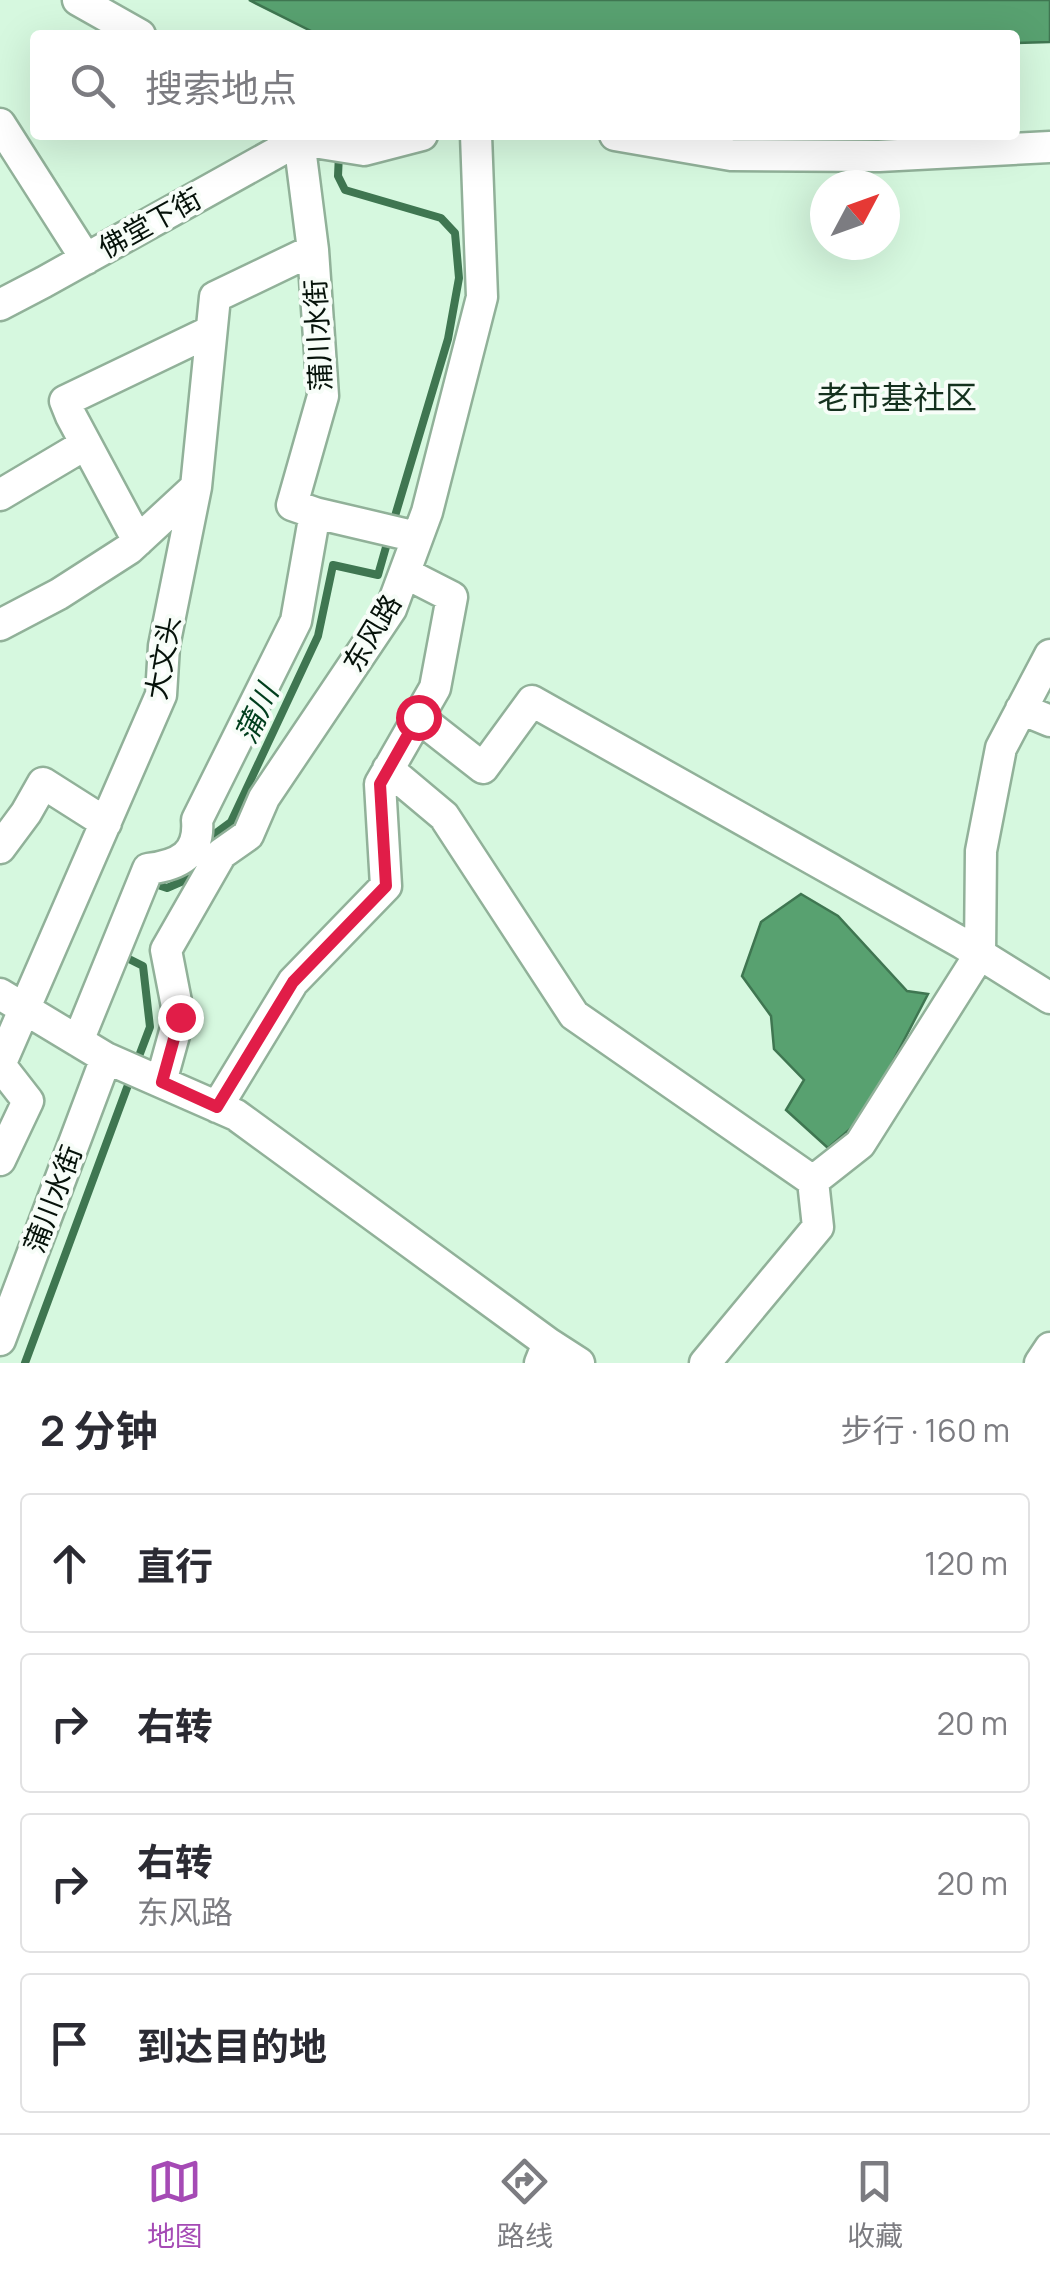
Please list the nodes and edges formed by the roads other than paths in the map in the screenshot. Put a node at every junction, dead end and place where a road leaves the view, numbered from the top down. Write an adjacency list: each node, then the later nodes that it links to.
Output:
1 (78, 0): 2 (street)
2 (131, 30)
3 (0, 124): 12 (street)
4 (298, 140): 12 (street, 佛堂下街)
5 (300, 140): 11 (street, 蒲川水街)
6 (306, 140): 7 (street)
7 (403, 140)
8 (476, 140): 19 (street, 东风路)
9 (643, 140): 10 (street)
10 (1050, 147)
11 (313, 250): 14 (street, 大文头); 18 (street, 蒲川水街)
12 (86, 258): 13 (street, 佛堂下街)
13 (0, 305)
14 (211, 331): 15 (street); 16 (street, 大文头)
15 (86, 444): 17 (street); 20 (street)
16 (196, 486): 20 (street); 28 (street, 大文头)
17 (0, 494)
18 (316, 513): 19 (street); 33 (street)
19 (412, 536): 21 (street, 东风路)
20 (138, 541): 22 (street)
21 (405, 573): 25 (street); 35 (street, 东风路)
22 (0, 624)
23 (1050, 654): 24 (street)
24 (1022, 709): 26 (street); 30 (street)
25 (418, 717): 27 (street); 30 (street)
26 (1050, 721)
27 (388, 770): 36 (street); 38 (street)
28 (106, 823): 29 (street); 32 (street, 大文头)
29 (0, 848)
30 (980, 954): 31 (street); 38 (street)
31 (1050, 998)
32 (12, 1002): 33 (street); 37 (street, 大文头)
33 (78, 1041): 34 (street)
34 (112, 1061): 35 (street); 39 (street, 蒲川水街)
35 (156, 1080): 36 (street)
36 (217, 1107): 41 (street)
37 (0, 1160)
38 (813, 1181): 43 (street)
39 (0, 1340)
40 (1050, 1348): 44 (street)
41 (544, 1353): 42 (street)
42 (579, 1363)
43 (705, 1363)
44 (1040, 1363)

